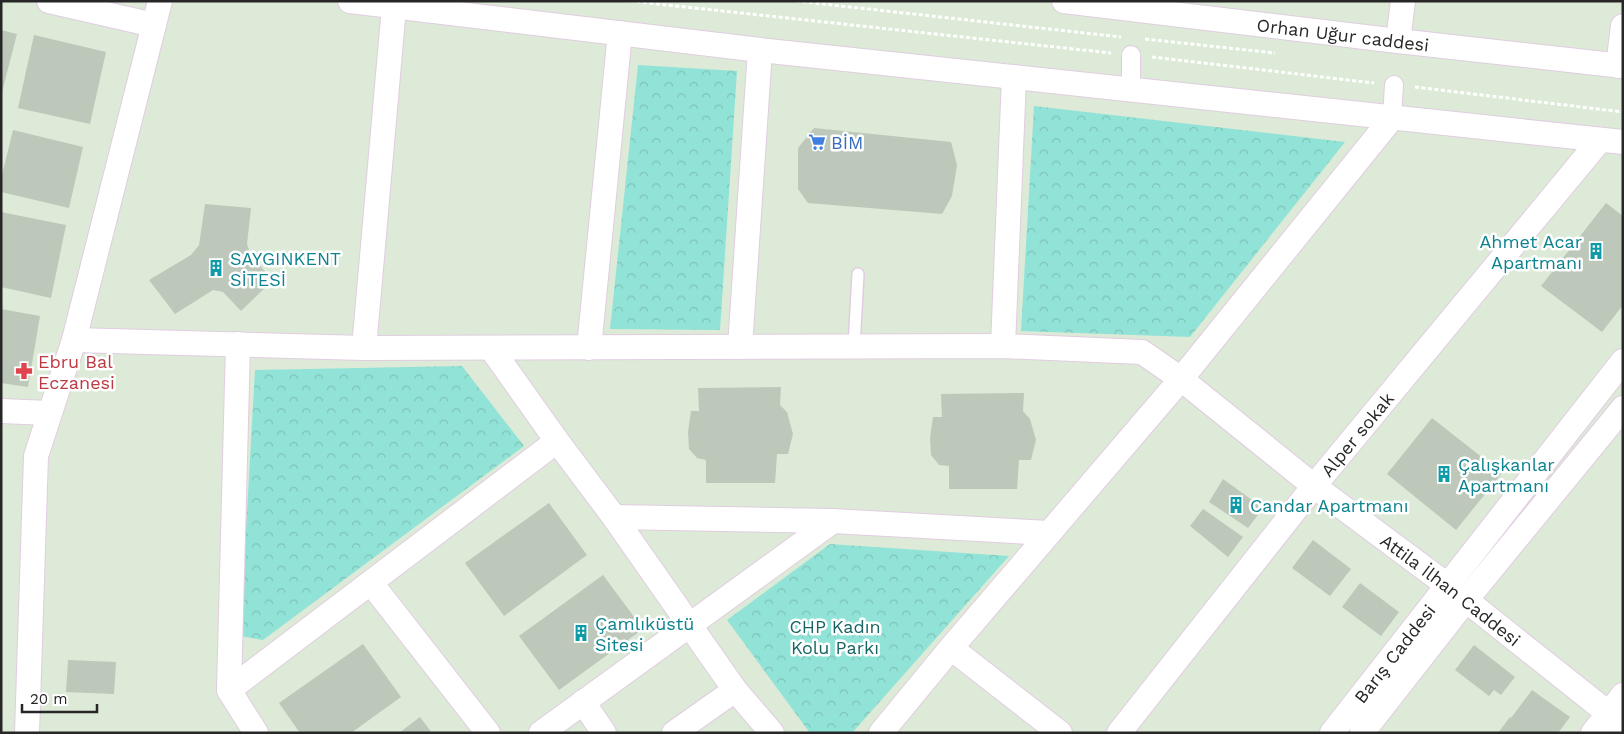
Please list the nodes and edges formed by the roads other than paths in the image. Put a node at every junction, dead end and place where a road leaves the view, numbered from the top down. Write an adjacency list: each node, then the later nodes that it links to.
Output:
1 (49, 1): 7 (street)
2 (160, 1): 7 (street)
3 (350, 1): 6 (street)
4 (1064, 1): 10 (street, Orhan Uğur caddesi)
5 (1403, 1): 10 (street)
6 (394, 7): 9 (street); 25 (street)
7 (154, 25): 20 (street)
8 (1623, 26): 13 (street)
9 (620, 33): 12 (street); 27 (street)
10 (1398, 42): 13 (street, Orhan Uğur caddesi)
11 (1134, 46): 16 (street)
12 (760, 50): 14 (street); 22 (street)
13 (1620, 66)
14 (1014, 77): 16 (street); 24 (street)
15 (1394, 85): 17 (street)
16 (1130, 90): 17 (street)
17 (1392, 118): 18 (street); 29 (street)
18 (1612, 141): 34 (street, Alper sokak)
19 (858, 274): 23 (lane)
20 (74, 340): 21 (street, Attila İlhan Caddesi); 32 (street)
21 (238, 344): 25 (street, Attila İlhan Caddesi); 43 (street)
22 (740, 346): 23 (street, Attila İlhan Caddesi); 27 (street, Attila İlhan Caddesi)
23 (854, 346): 24 (street, Attila İlhan Caddesi)
24 (1003, 346): 29 (street, Attila İlhan Caddesi)
25 (364, 348): 26 (street, Attila İlhan Caddesi)
26 (491, 348): 27 (street, Attila İlhan Caddesi); 33 (street)
27 (589, 348)
28 (1623, 361): 39 (street, Barış Caddesi)
29 (1181, 379): 34 (street, Attila İlhan Caddesi); 37 (street)
30 (1623, 408): 40 (street, Barış Caddesi)
31 (1, 411): 32 (street)
32 (49, 413): 47 (street)
33 (557, 442): 35 (street); 38 (street)
34 (1314, 486): 39 (street, Attila İlhan Caddesi); 56 (street, Alper sokak)
35 (614, 517): 36 (street); 41 (street)
36 (833, 521): 37 (street); 41 (street)
37 (1049, 533): 42 (street)
38 (371, 583): 43 (street); 49 (street)
39 (1447, 585): 40 (street, Attila İlhan Caddesi); 57 (street, Barış Caddesi)
40 (1466, 600): 46 (street, Attila İlhan Caddesi); 58 (street, Barış Caddesi)
41 (689, 625): 44 (street); 45 (street)
42 (951, 648): 54 (street); 55 (street)
43 (229, 690): 48 (street)
44 (735, 690): 52 (street); 53 (street)
45 (582, 702): 50 (street); 51 (street)
46 (1618, 713): 59 (street)
47 (27, 733)
48 (256, 733)
49 (488, 733)
50 (541, 733)
51 (604, 733)
52 (674, 733)
53 (772, 733)
54 (881, 733)
55 (1060, 733)
56 (1119, 733)
57 (1332, 733)
58 (1362, 733)
59 (1593, 733)

